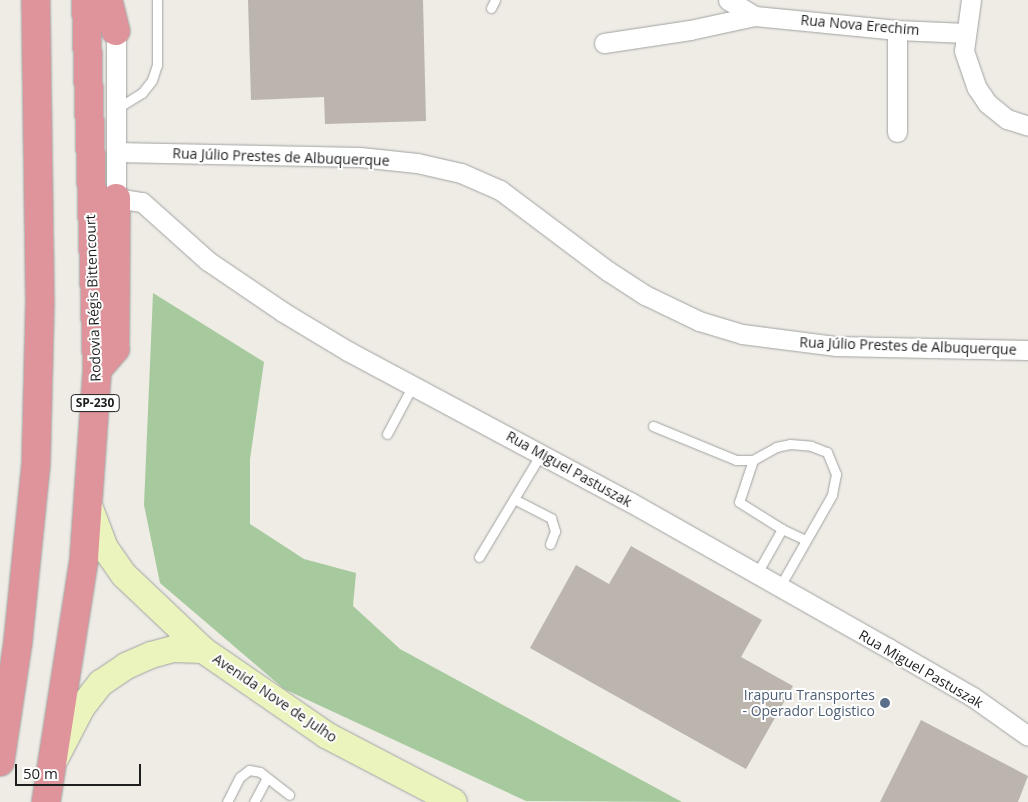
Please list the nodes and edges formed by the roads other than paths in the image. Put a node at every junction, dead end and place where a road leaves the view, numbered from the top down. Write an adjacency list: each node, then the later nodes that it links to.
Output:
1 (36, 0): 35 (highway)
2 (86, 0): 19 (highway, Rodovia Régis Bittencourt / SP-230)
3 (108, 0): 10 (highway)
4 (117, 0): 10 (street)
5 (157, 0): 13 (lane)
6 (728, 0): 8 (street, Rua Nova Erechim)
7 (971, 0): 11 (street)
8 (755, 16): 9 (street, Rua Nova Erechim); 12 (street, Rua Nova Erechim)
9 (897, 30): 11 (street, Rua Nova Erechim); 15 (street)
10 (116, 31): 13 (street)
11 (966, 33): 14 (street)
12 (604, 42)
13 (116, 109): 16 (street)
14 (1028, 126)
15 (897, 132)
16 (116, 152): 17 (street); 18 (street, Rua Júlio Prestes de Albuquerque)
17 (116, 198): 19 (highway); 20 (street, Rua Miguel Pastuszak)
18 (1028, 350)
19 (97, 370): 26 (highway, Rodovia Régis Bittencourt / SP-230)
20 (413, 385): 22 (lane); 23 (street, Rua Miguel Pastuszak)
21 (653, 426): 24 (lane)
22 (386, 434)
23 (541, 454): 25 (lane); 31 (street, Rua Miguel Pastuszak)
24 (753, 460): 27 (lane); 28 (lane)
25 (514, 500): 29 (lane); 30 (lane)
26 (88, 506): 33 (main road, Avenida Nove de Julho); 36 (highway, Rodovia Régis Bittencourt / SP-230)
27 (782, 529): 28 (lane); 31 (lane)
28 (806, 540): 32 (lane)
29 (550, 544)
30 (479, 557)
31 (756, 576): 32 (street, Rua Miguel Pastuszak)
32 (778, 589): 34 (street, Rua Miguel Pastuszak)
33 (203, 650): 36 (main road, Avenida Nove de Julho); 42 (main road, Avenida Nove de Julho)
34 (1028, 736)
35 (0, 762)
36 (54, 762): 39 (highway, Rodovia Régis Bittencourt / SP-230)
37 (268, 778): 38 (lane); 40 (lane); 41 (lane)
38 (289, 795)
39 (46, 802)
40 (227, 802)
41 (254, 802)
42 (454, 802)

